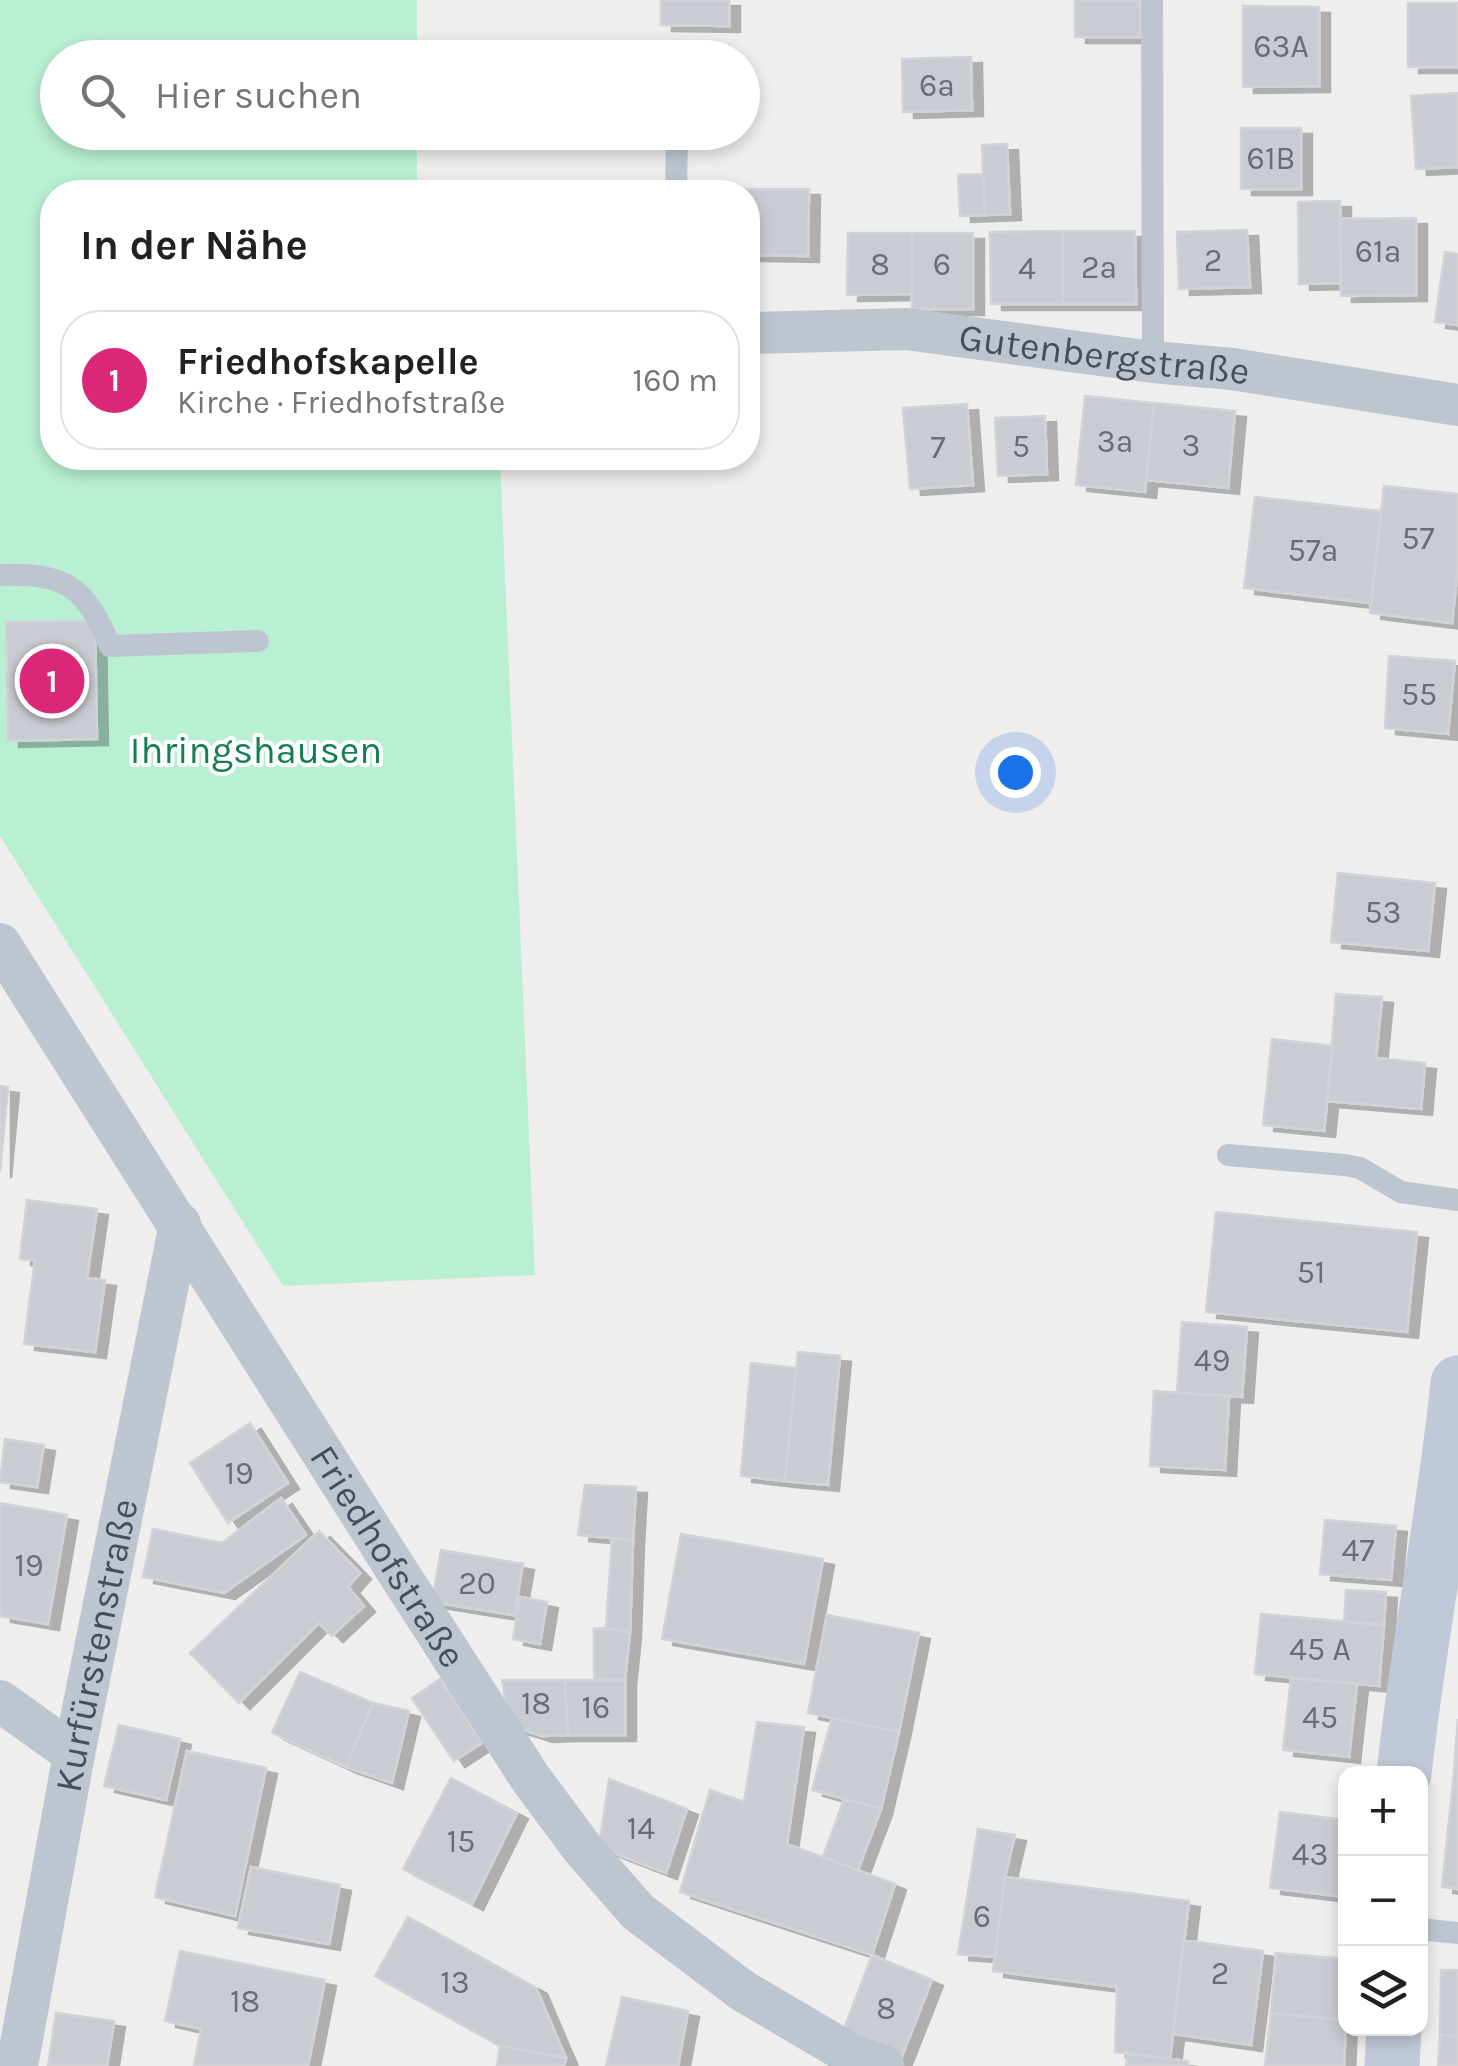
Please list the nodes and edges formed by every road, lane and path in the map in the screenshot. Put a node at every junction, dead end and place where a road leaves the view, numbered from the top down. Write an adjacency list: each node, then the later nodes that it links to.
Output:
1 (1152, 1): 5 (lane)
2 (677, 150): 3 (lane)
3 (676, 180)
4 (760, 334): 5 (street, Gutenbergstraße)
5 (1153, 362): 6 (street, Gutenbergstraße)
6 (1458, 405)
7 (0, 575): 8 (lane)
8 (258, 641)
9 (0, 944): 12 (street, Friedhofstraße)
10 (1228, 1154): 11 (lane)
11 (1458, 1200)
12 (180, 1224): 15 (street, Kurfürstenstraße); 21 (street, Friedhofstraße)
13 (1458, 1383): 16 (street)
14 (0, 1701): 15 (street)
15 (74, 1754): 20 (street, Kurfürstenstraße)
16 (1405, 1766)
17 (1428, 1930): 18 (lane)
18 (1458, 1933)
19 (1394, 2036): 22 (street)
20 (17, 2066)
21 (884, 2066)
22 (1392, 2066)

